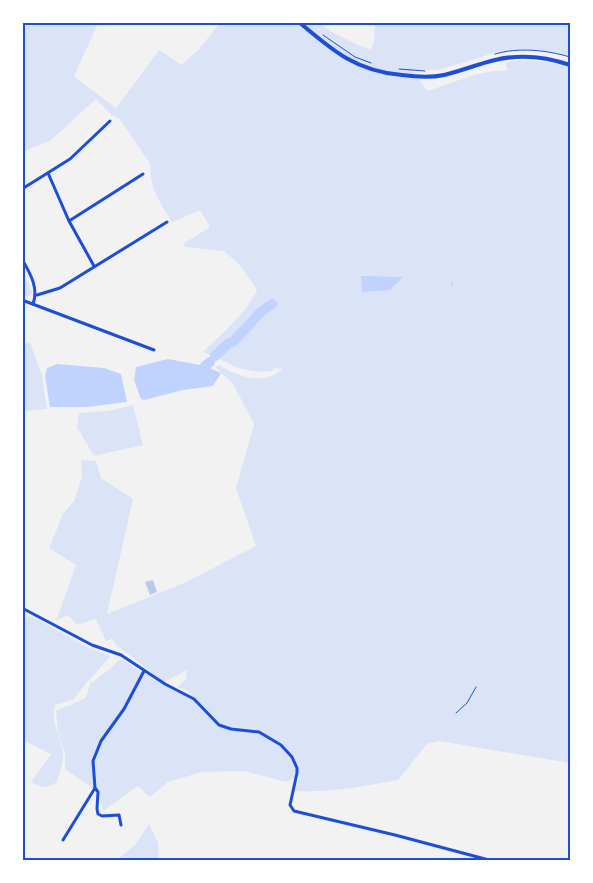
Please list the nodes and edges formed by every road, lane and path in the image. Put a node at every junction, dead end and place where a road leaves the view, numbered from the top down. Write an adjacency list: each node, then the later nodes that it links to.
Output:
1 (299, 22): 6 (street)
2 (320, 32): 5 (path)
3 (494, 55): 4 (path)
4 (570, 57)
5 (373, 64)
6 (570, 65)
7 (398, 69): 8 (path)
8 (428, 73)
9 (110, 121): 10 (street)
10 (48, 173): 12 (street); 13 (street)
11 (143, 174): 13 (street)
12 (22, 189)
13 (69, 221): 16 (street)
14 (167, 222): 16 (street)
15 (22, 259): 17 (street)
16 (94, 266): 17 (street)
17 (37, 295): 19 (street)
18 (22, 300): 19 (street)
19 (33, 304): 20 (street)
20 (154, 350)
21 (23, 609): 22 (street)
22 (144, 671): 25 (street); 28 (street)
23 (476, 686): 24 (path)
24 (456, 713)
25 (95, 788): 26 (street); 27 (street)
26 (121, 824)
27 (63, 840)
28 (489, 860)

